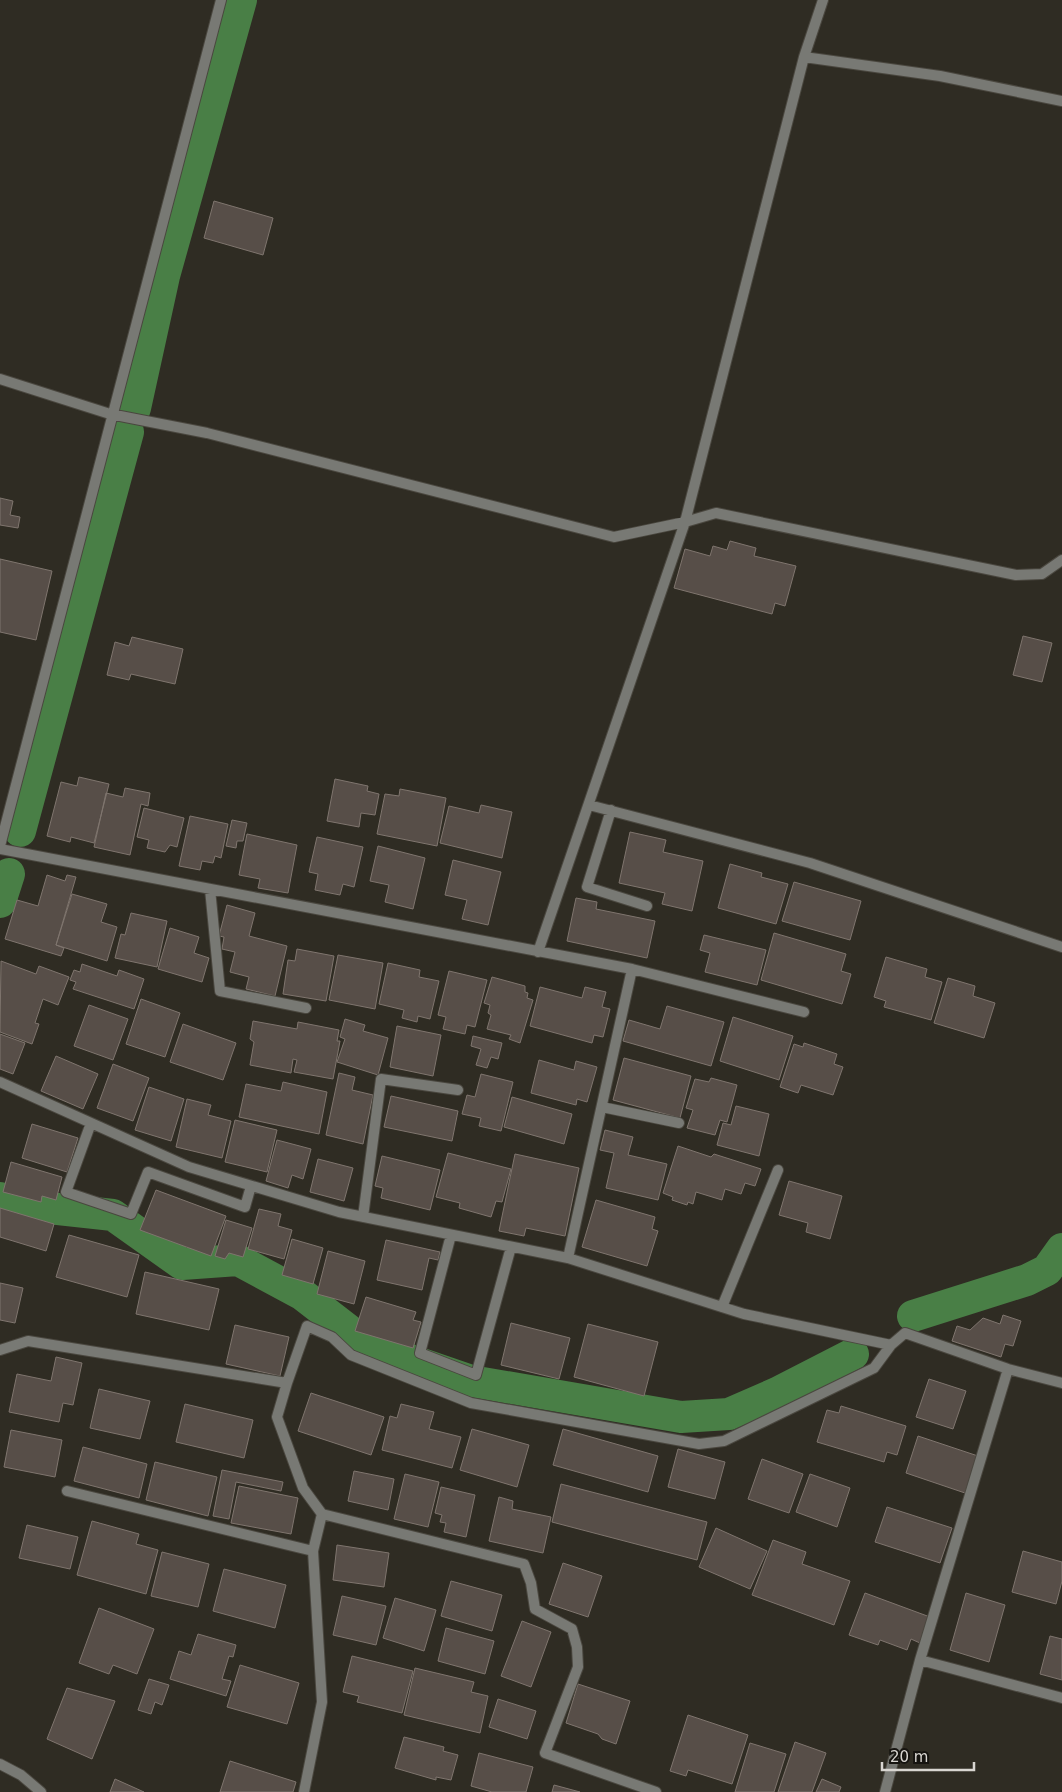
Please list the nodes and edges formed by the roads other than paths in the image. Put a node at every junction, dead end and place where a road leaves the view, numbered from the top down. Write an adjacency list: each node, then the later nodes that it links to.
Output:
1 (221, 0): 6 (street)
2 (823, 0): 3 (street)
3 (804, 57): 4 (street); 7 (street)
4 (1062, 101)
5 (0, 379): 6 (street)
6 (114, 415): 7 (street); 11 (street)
7 (685, 522): 8 (street); 9 (street)
8 (1062, 560)
9 (589, 805): 10 (street); 15 (street)
10 (611, 810): 13 (street); 14 (street)
11 (0, 848): 12 (street)
12 (210, 889): 15 (street); 17 (street)
13 (647, 906)
14 (1062, 947)
15 (538, 952): 16 (street)
16 (632, 969): 18 (street); 21 (street)
17 (306, 1008)
18 (804, 1012)
19 (0, 1082): 22 (street)
20 (458, 1090): 26 (street)
21 (602, 1107): 23 (street); 29 (street)
22 (91, 1123): 25 (street); 25 (street)
23 (679, 1123)
24 (778, 1170): 30 (street)
25 (251, 1186): 26 (street)
26 (363, 1217): 27 (street)
27 (451, 1235): 28 (street); 28 (street)
28 (511, 1247): 29 (street)
29 (568, 1258): 30 (street)
30 (722, 1307): 31 (street)
31 (891, 1345): 33 (street); 34 (street)
32 (0, 1350): 34 (street)
33 (1008, 1369): 35 (street); 39 (street)
34 (287, 1383): 37 (street)
35 (1062, 1383)
36 (67, 1491): 38 (street)
37 (322, 1514): 38 (street); 44 (street)
38 (313, 1551): 43 (street)
39 (920, 1660): 40 (street); 45 (street)
40 (1062, 1698)
41 (0, 1764): 42 (street)
42 (41, 1792)
43 (304, 1792)
44 (656, 1792)
45 (885, 1792)

